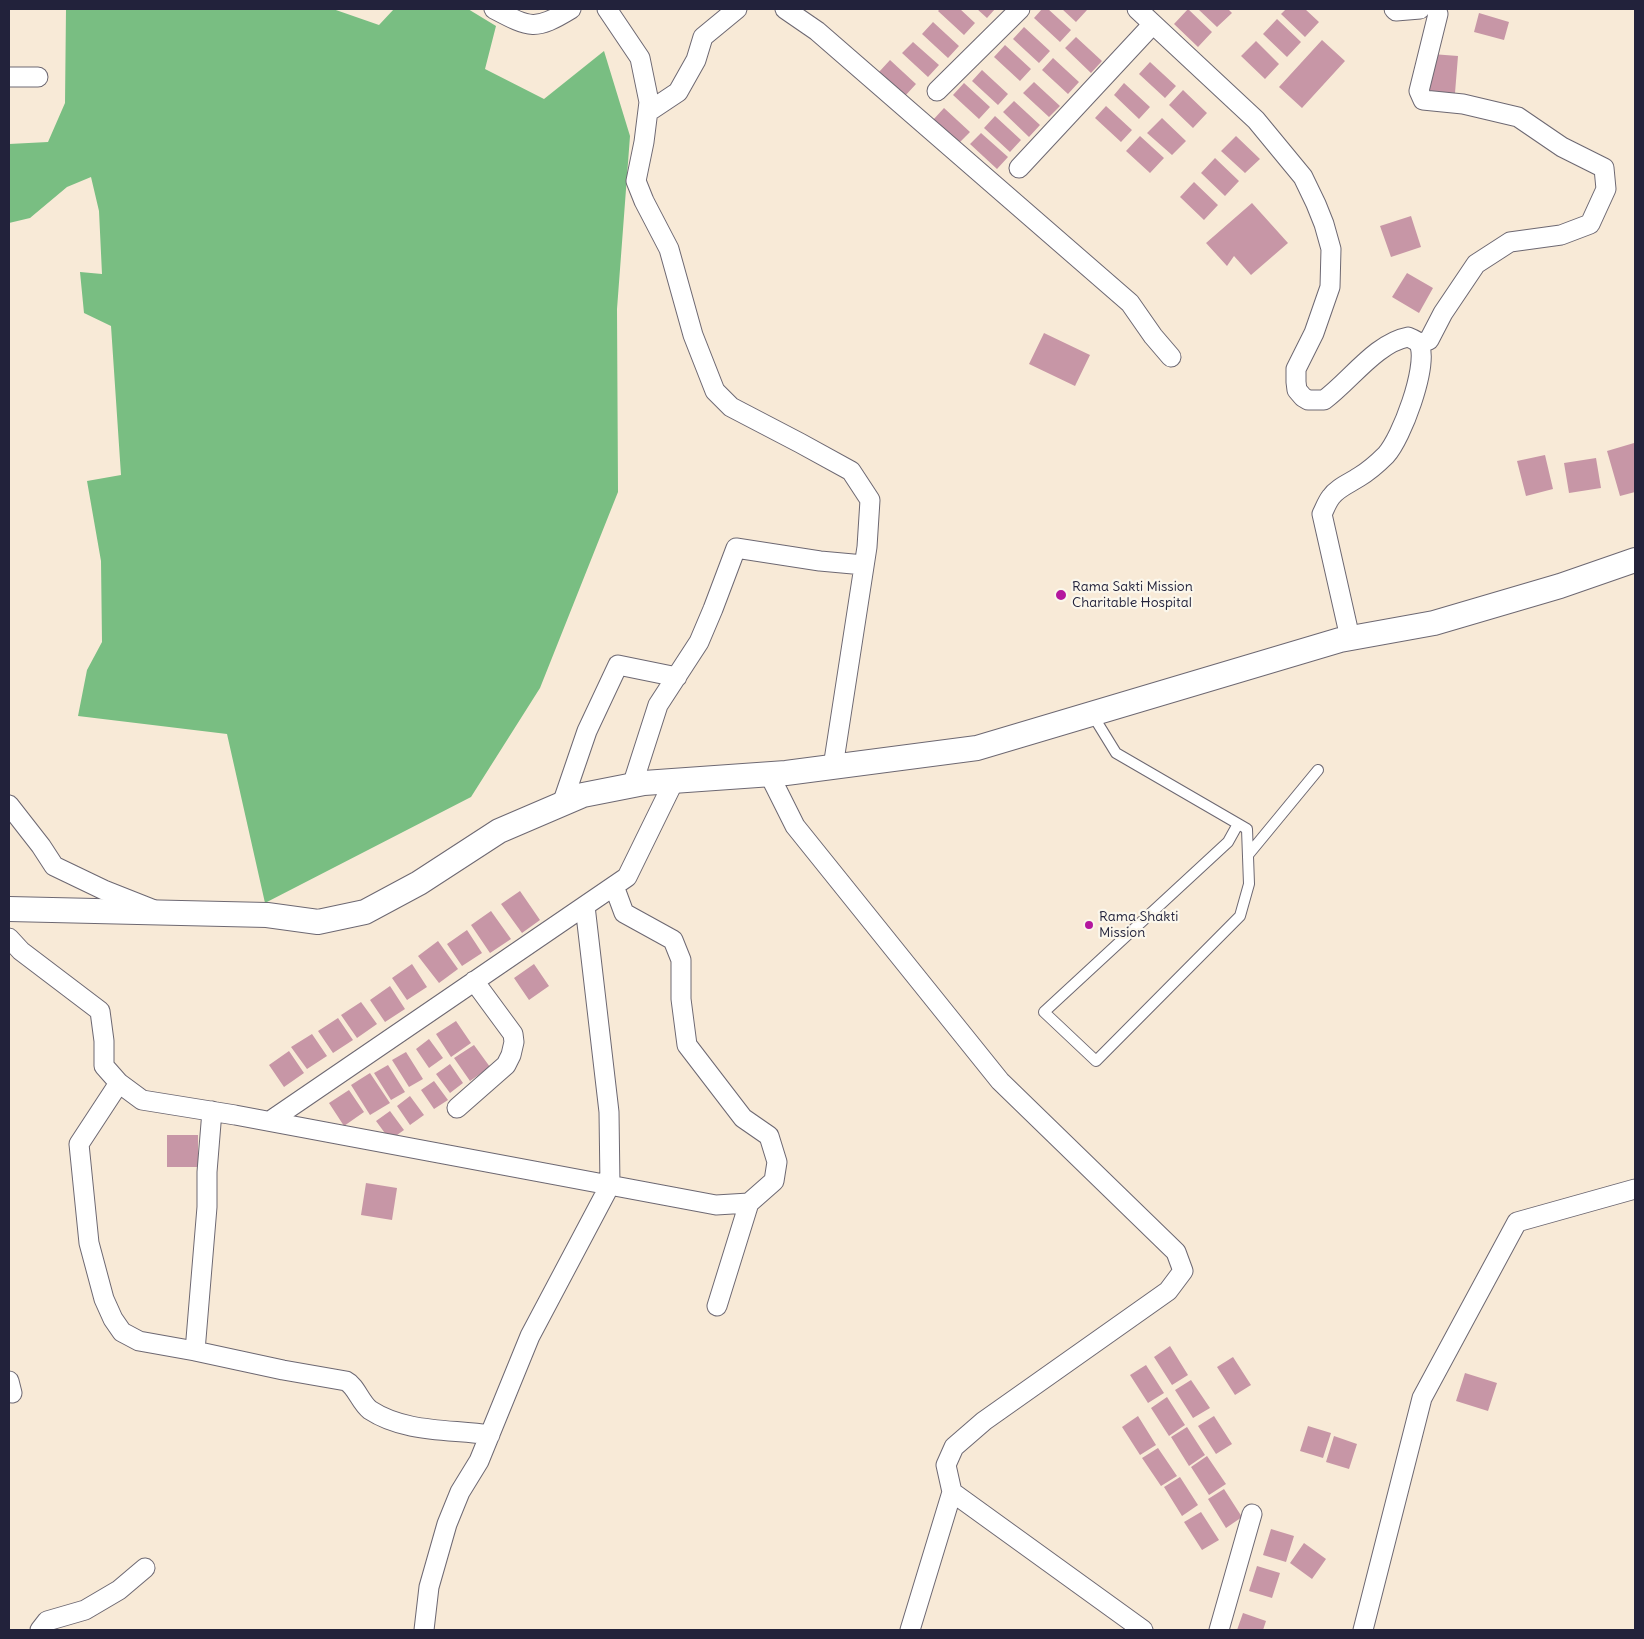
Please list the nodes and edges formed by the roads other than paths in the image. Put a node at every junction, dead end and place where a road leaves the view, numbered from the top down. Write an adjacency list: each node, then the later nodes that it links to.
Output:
1 (494, 9): 2 (street)
2 (571, 9)
3 (606, 9): 15 (street)
4 (737, 9): 15 (street)
5 (785, 9): 18 (street)
6 (1020, 9): 14 (street)
7 (1137, 9): 11 (street)
8 (1394, 9): 9 (street)
9 (1420, 9)
10 (1436, 9): 17 (street)
11 (1154, 24): 16 (street); 17 (street)
12 (38, 76): 13 (street)
13 (9, 77)
14 (937, 91)
15 (648, 112): 20 (street)
16 (1019, 168)
17 (1419, 344): 21 (street)
18 (1171, 357)
19 (1635, 560): 21 (street)
20 (864, 565): 22 (street); 24 (street)
21 (1350, 638): 23 (street)
22 (677, 677): 28 (street); 29 (street)
23 (1092, 714): 24 (street); 31 (lane)
24 (833, 767): 26 (street)
25 (1318, 770): 32 (lane)
26 (769, 774): 27 (street); 49 (street)
27 (674, 781): 28 (street); 33 (street)
28 (632, 786): 29 (street)
29 (562, 804): 36 (street)
30 (9, 805): 36 (street)
31 (1238, 824): 32 (lane); 32 (lane)
32 (1248, 855)
33 (614, 886): 34 (street); 45 (street)
34 (585, 906): 38 (street); 43 (street)
35 (9, 909): 36 (street)
36 (161, 913)
37 (9, 938): 39 (street)
38 (474, 981): 40 (street); 42 (street)
39 (119, 1083): 41 (street); 47 (street)
40 (457, 1108)
41 (212, 1111): 42 (street); 47 (street)
42 (270, 1121): 43 (street)
43 (610, 1185): 45 (street); 48 (street)
44 (1635, 1189): 57 (street)
45 (749, 1203): 46 (street)
46 (717, 1306)
47 (195, 1351): 48 (street)
48 (490, 1435): 53 (street)
49 (952, 1492): 54 (street); 55 (street)
50 (1252, 1514): 56 (street)
51 (145, 1568): 52 (street)
52 (40, 1630)
53 (424, 1630)
54 (910, 1630)
55 (1143, 1630)
56 (1219, 1630)
57 (1363, 1630)

